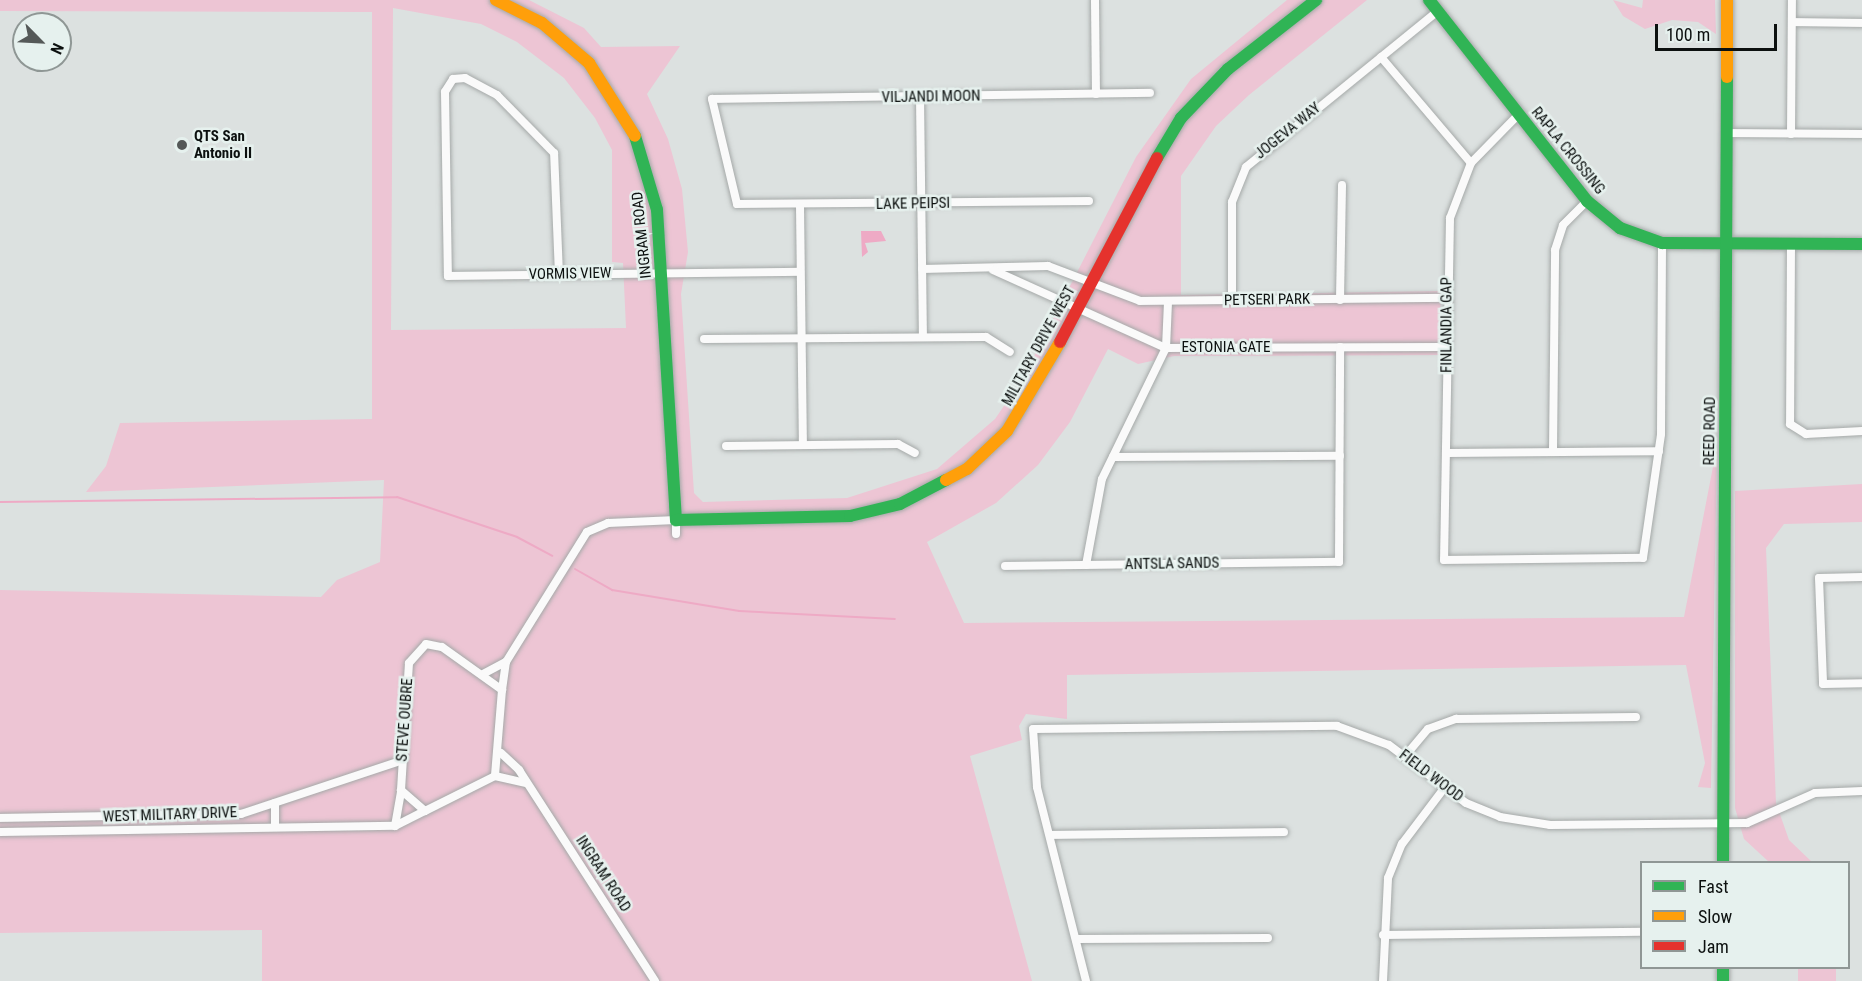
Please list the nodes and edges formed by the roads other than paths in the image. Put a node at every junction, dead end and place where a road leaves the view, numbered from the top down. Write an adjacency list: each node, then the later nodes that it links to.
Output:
1 (496, 0): 32 (street, INGRAM ROAD)
2 (1095, 0): 12 (street)
3 (1316, 0): 34 (street, MILITARY DRIVE WEST)
4 (1430, 0): 7 (street, RAPLA CROSSING)
5 (1727, 0): 15 (street, REED ROAD)
6 (1792, 0): 8 (street)
7 (1438, 11): 10 (street, JOGEVA WAY); 14 (street, RAPLA CROSSING)
8 (1792, 22): 9 (street); 16 (street)
9 (1862, 23)
10 (1382, 57): 18 (street); 37 (street, JOGEVA WAY)
11 (1150, 93): 12 (street, VILJANDI MOON)
12 (1096, 94): 13 (street, VILJANDI MOON)
13 (920, 97): 22 (street, VILJANDI MOON); 23 (street)
14 (1519, 114): 18 (street, FINLANDIA GAP); 21 (street, RAPLA CROSSING)
15 (1727, 133): 16 (street); 26 (street, REED ROAD)
16 (1791, 134): 17 (street)
17 (1862, 134)
18 (1470, 164): 35 (street, FINLANDIA GAP)
19 (1342, 185): 36 (street)
20 (1089, 201): 23 (street, LAKE PEIPSI)
21 (1587, 201): 25 (street, RAPLA CROSSING); 50 (street)
22 (737, 204): 24 (street, LAKE PEIPSI)
23 (921, 204): 24 (street, LAKE PEIPSI); 30 (street)
24 (800, 206): 31 (street)
25 (1662, 243): 26 (street, RAPLA CROSSING); 51 (street)
26 (1728, 243): 27 (street, RAPLA CROSSING); 78 (street, REED ROAD)
27 (1791, 244): 28 (street, RAPLA CROSSING); 47 (street)
28 (1862, 244)
29 (987, 268): 30 (street, ESTONIA GATE); 34 (street, ESTONIA GATE); 39 (street, ESTONIA GATE)
30 (922, 269): 40 (street)
31 (800, 272): 32 (street, VORMIS VIEW); 41 (street)
32 (662, 273): 33 (street, VORMIS VIEW); 56 (street, INGRAM ROAD)
33 (559, 275): 33 (street, VORMIS VIEW)
34 (1090, 283): 38 (street, PETSERI PARK); 39 (street, MILITARY DRIVE WEST)
35 (1447, 298): 36 (street, PETSERI PARK); 43 (street, FINLANDIA GAP)
36 (1340, 300): 37 (street, PETSERI PARK)
37 (1232, 301): 38 (street, PETSERI PARK)
38 (1168, 302): 44 (street)
39 (1077, 307): 44 (street, ESTONIA GATE); 56 (street, MILITARY DRIVE WEST)
40 (923, 335): 41 (street); 46 (street)
41 (801, 338): 42 (street); 48 (street)
42 (704, 339)
43 (1446, 347): 45 (street, ESTONIA GATE); 53 (street, FINLANDIA GAP)
44 (1166, 348): 45 (street, ESTONIA GATE); 55 (street)
45 (1340, 348): 54 (street)
46 (1010, 352)
47 (1859, 431)
48 (803, 444): 49 (street); 52 (street)
49 (726, 446)
50 (1553, 451): 51 (street); 53 (street)
51 (1659, 451): 53 (street, FINLANDIA GAP)
52 (915, 453)
53 (1446, 453)
54 (1340, 456): 55 (street); 58 (street, ANTSLA SANDS)
55 (1113, 457): 58 (street)
56 (676, 520): 57 (street, INGRAM ROAD); 61 (street)
57 (676, 534)
58 (1086, 565): 59 (street, ANTSLA SANDS)
59 (1005, 566)
60 (1862, 577): 63 (street)
61 (506, 662): 62 (street); 64 (street)
62 (483, 674): 64 (street, STEVE OUBRE); 68 (street, STEVE OUBRE)
63 (1862, 683)
64 (502, 690): 66 (street)
65 (1636, 717): 67 (street)
66 (501, 753): 69 (street); 70 (street, INGRAM ROAD)
67 (1406, 755): 71 (street, FIELD WOOD); 84 (street, FIELD WOOD)
68 (403, 760): 72 (street, STEVE OUBRE); 74 (street, WEST MILITARY DRIVE)
69 (495, 776): 70 (street); 75 (street)
70 (526, 783): 90 (street, INGRAM ROAD)
71 (1445, 788): 78 (street, FIELD WOOD); 87 (street)
72 (401, 790): 75 (street); 79 (street, STEVE OUBRE)
73 (1862, 791): 78 (street, FIELD WOOD)
74 (275, 803): 76 (street, WEST MILITARY DRIVE); 80 (street)
75 (425, 811): 79 (street)
76 (167, 816): 77 (street, WEST MILITARY DRIVE); 81 (street)
77 (0, 818)
78 (1722, 822): 85 (street, REED ROAD)
79 (395, 826): 80 (street, WEST MILITARY DRIVE)
80 (275, 827): 81 (street, WEST MILITARY DRIVE)
81 (167, 831): 82 (street, WEST MILITARY DRIVE)
82 (0, 832)
83 (1284, 832): 84 (street)
84 (1050, 835): 89 (street)
85 (1723, 861)
86 (1640, 932): 87 (street)
87 (1383, 935): 92 (street)
88 (1268, 938): 89 (street)
89 (1076, 939): 91 (street)
90 (655, 981)
91 (1086, 981)
92 (1383, 981)

